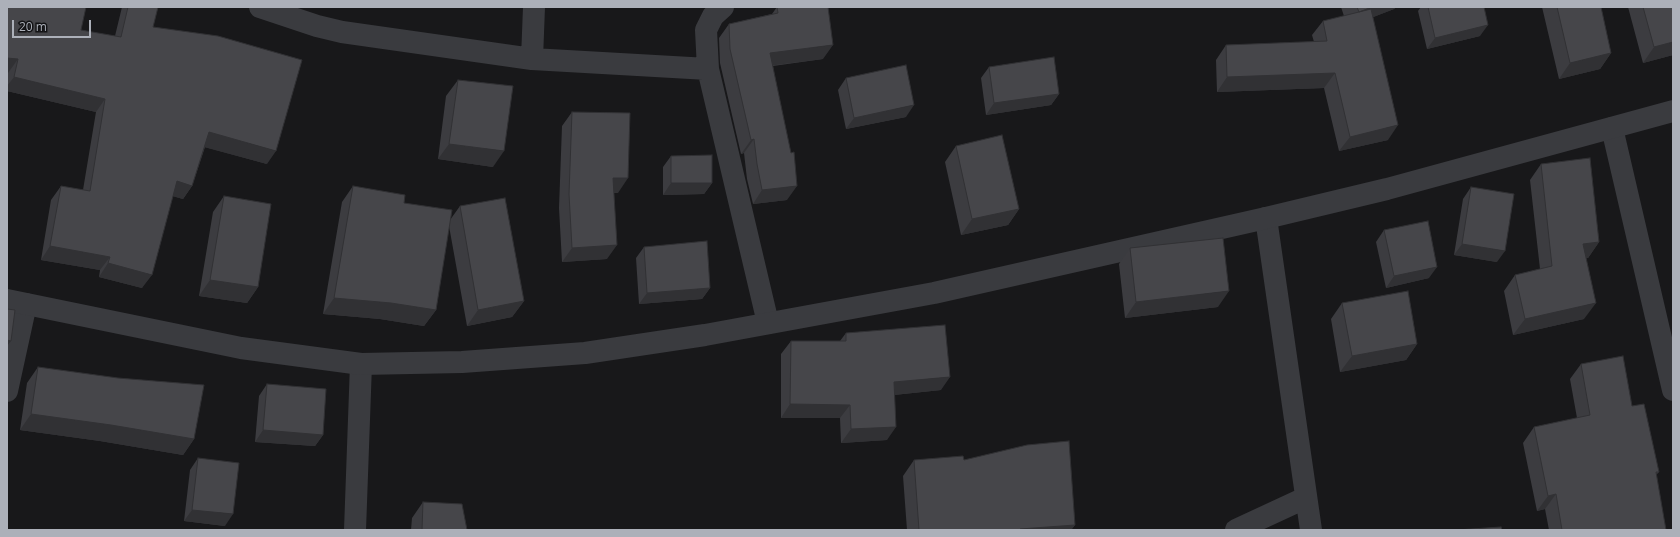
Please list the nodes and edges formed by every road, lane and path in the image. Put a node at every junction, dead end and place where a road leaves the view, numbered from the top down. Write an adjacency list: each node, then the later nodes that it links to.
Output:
1 (260, 7): 4 (street)
2 (534, 7): 4 (street)
3 (723, 7): 5 (street)
4 (532, 59): 5 (street)
5 (708, 69): 10 (street)
6 (1673, 111): 7 (street)
7 (1612, 128): 8 (street); 12 (street)
8 (1266, 218): 10 (street); 14 (street)
9 (16, 302): 11 (street); 13 (street)
10 (768, 323): 11 (street)
11 (361, 364): 15 (street)
12 (1673, 390)
13 (7, 391)
14 (1305, 498): 16 (street); 17 (street)
15 (355, 530)
16 (1236, 530)
17 (1310, 530)

